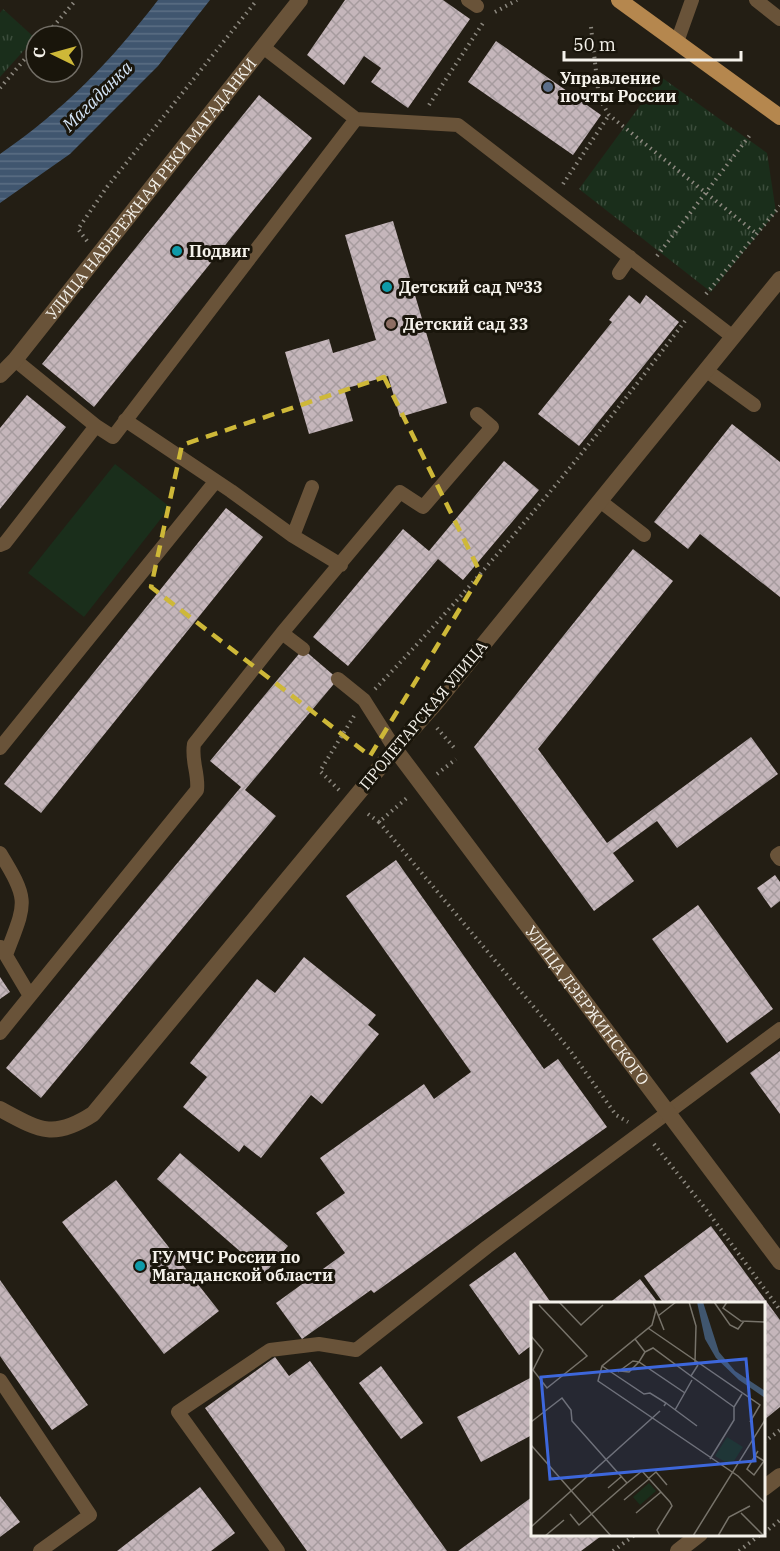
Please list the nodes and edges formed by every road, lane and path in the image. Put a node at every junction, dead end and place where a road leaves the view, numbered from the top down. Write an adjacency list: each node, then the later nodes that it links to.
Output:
1 (76, 0): 9 (path)
2 (257, 0): 23 (path)
3 (300, 0): 12 (street, УЛИЦА НАБЕРЕЖНАЯ РЕКИ МАГАДАНКИ)
4 (517, 0): 18 (path)
5 (619, 0): 11 (main road)
6 (692, 0): 11 (lane)
7 (756, 0): 8 (lane)
8 (780, 20)
9 (55, 24)
10 (591, 27): 15 (path)
11 (677, 42): 16 (main road)
12 (263, 47): 17 (lane); 31 (street, УЛИЦА НАБЕРЕЖНАЯ РЕКИ МАГАДАНКИ)
13 (24, 60): 14 (path)
14 (0, 88)
15 (609, 115): 20 (path); 21 (path)
16 (780, 117)
17 (356, 119): 18 (lane); 36 (lane)
18 (417, 122): 21 (lane)
19 (750, 135): 20 (path)
20 (706, 192): 24 (path); 26 (path)
21 (554, 199): 25 (lane)
22 (780, 206): 24 (path)
23 (78, 229)
24 (757, 234): 29 (path)
25 (630, 257): 26 (lane); 27 (lane)
26 (647, 270): 29 (lane)
27 (619, 273)
28 (780, 279): 30 (street, ПРОЛЕТАРСКАЯ УЛИЦА)
29 (695, 307): 30 (lane); 48 (path)
30 (733, 337): 32 (street, ПРОЛЕТАРСКАЯ УЛИЦА)
31 (15, 360): 33 (street, УЛИЦА НАБЕРЕЖНАЯ РЕКИ МАГАДАНКИ); 37 (lane)
32 (707, 371): 34 (lane); 40 (street, ПРОЛЕТАРСКАЯ УЛИЦА)
33 (0, 375)
34 (754, 405)
35 (477, 414): 44 (lane)
36 (125, 420): 37 (lane); 38 (lane)
37 (96, 426): 43 (lane)
38 (215, 482): 42 (lane); 50 (lane)
39 (312, 487): 42 (lane)
40 (600, 501): 41 (lane); 49 (street, ПРОЛЕТАРСКАЯ УЛИЦА)
41 (644, 535)
42 (293, 536): 44 (lane)
43 (0, 545)
44 (341, 565): 45 (lane)
45 (282, 633): 46 (lane); 59 (lane)
46 (303, 650)
47 (338, 679): 48 (lane)
48 (364, 700): 51 (lane); 53 (path)
49 (425, 715): 51 (street, ПРОЛЕТАРСКАЯ УЛИЦА); 52 (path)
50 (0, 747)
51 (395, 749): 53 (street, ПРОЛЕТАРСКАЯ УЛИЦА); 63 (street, УЛИЦА ДЗЕРЖИНСКОГО)
52 (456, 750)
53 (350, 801): 62 (street, ПРОЛЕТАРСКАЯ УЛИЦА)
54 (379, 822): 64 (path)
55 (0, 853): 58 (lane)
56 (780, 853): 57 (lane)
57 (780, 859)
58 (3, 950): 59 (lane)
59 (30, 996): 61 (lane)
60 (780, 1029): 63 (lane)
61 (0, 1033)
62 (0, 1109)
63 (667, 1112): 64 (lane); 65 (street, УЛИЦА ДЗЕРЖИНСКОГО)
64 (643, 1130): 66 (path); 78 (lane)
65 (780, 1262)
66 (780, 1310)
67 (0, 1380): 77 (lane)
68 (780, 1430): 69 (path)
69 (765, 1441)
70 (780, 1476): 71 (street)
71 (765, 1487)
72 (780, 1520): 73 (path)
73 (765, 1532)
74 (633, 1536): 79 (path)
75 (697, 1536): 80 (street)
76 (759, 1536): 81 (path)
77 (40, 1551)
78 (278, 1551)
79 (613, 1551)
80 (678, 1551)
81 (739, 1551)

